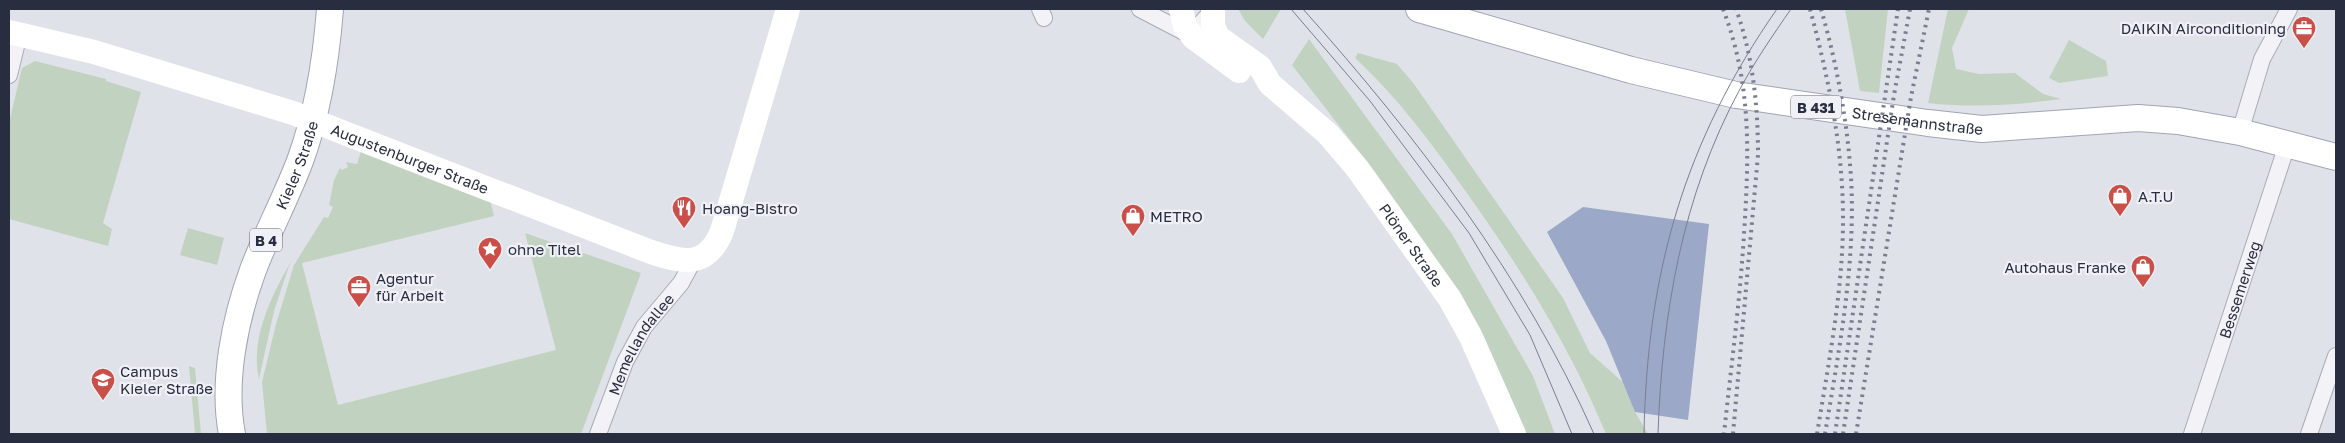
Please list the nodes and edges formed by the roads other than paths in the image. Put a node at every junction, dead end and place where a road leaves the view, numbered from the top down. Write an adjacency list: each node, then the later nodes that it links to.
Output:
1 (330, 9): 11 (main road, Kieler Straße / B 4)
2 (788, 9): 15 (street)
3 (1140, 9): 7 (street, Plöner Straße)
4 (1159, 9): 7 (street, Plöner Straße)
5 (1419, 9): 12 (main road, Stresemannstraße / B 431)
6 (2289, 9): 12 (street)
7 (1197, 22): 10 (street, Plöner Straße); 10 (street, Plöner Straße)
8 (14, 33): 9 (street); 11 (street, Augustenburger Straße)
9 (9, 75)
10 (1270, 84): 20 (street, Plöner Straße)
11 (313, 120): 15 (street, Augustenburger Straße); 18 (main road, Kieler Straße / B 4)
12 (2240, 132): 13 (main road, Stresemannstraße / B 431)
13 (2288, 145): 14 (main road, Stresemannstraße / B 431); 21 (street, Bessemerweg)
14 (2336, 157)
15 (693, 260): 19 (street, Memellandallee)
16 (2336, 356): 17 (street)
17 (2332, 387): 22 (street)
18 (232, 434)
19 (598, 434)
20 (1514, 434)
21 (2192, 434)
22 (2309, 434)

